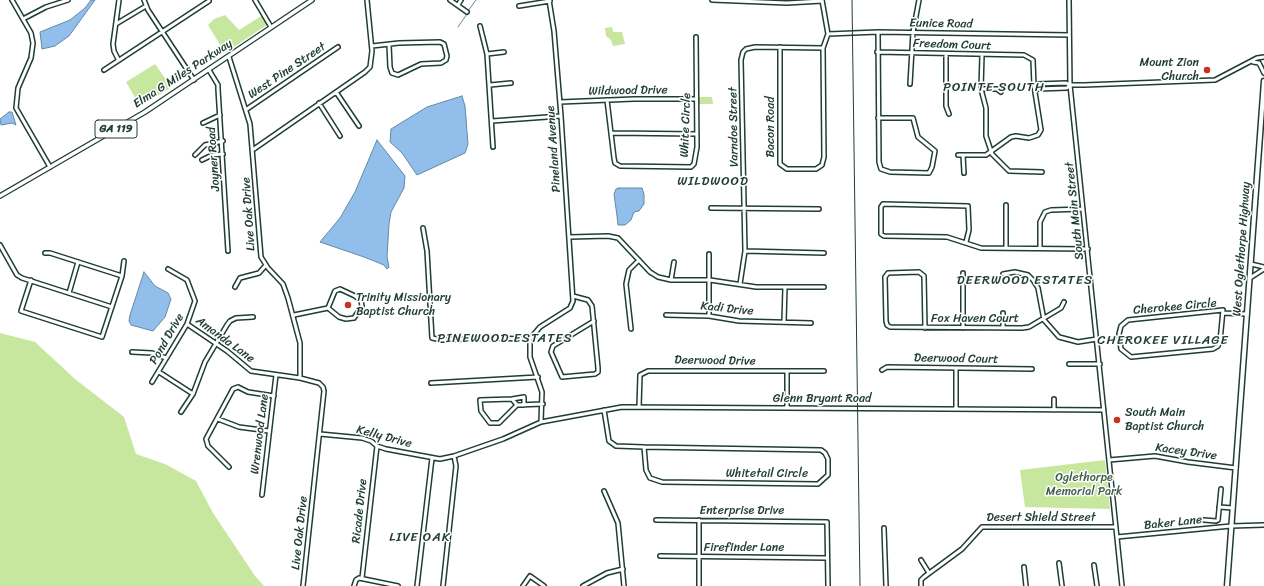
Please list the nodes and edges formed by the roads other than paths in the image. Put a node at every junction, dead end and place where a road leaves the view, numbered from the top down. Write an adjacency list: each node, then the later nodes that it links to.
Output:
1 (12, 0): 22 (street)
2 (68, 0): 22 (street)
3 (119, 0): 23 (street)
4 (144, 0): 19 (street)
5 (202, 0): 17 (street)
6 (255, 0): 25 (street)
7 (312, 0): 25 (main road, Elma G Miles Parkway / GA 119)
8 (367, 0): 33 (street)
9 (450, 0): 18 (street)
10 (461, 0): 18 (street)
11 (712, 0): 12 (street)
12 (822, 0): 29 (street)
13 (919, 0): 28 (street)
14 (1069, 0): 30 (street, South Main Street)
15 (210, 1): 17 (street)
16 (549, 1): 20 (street); 63 (street, Pineland Avenue)
17 (204, 4): 26 (street)
18 (458, 5): 21 (street)
19 (146, 6): 23 (street); 26 (street)
20 (519, 6)
21 (467, 12)
22 (23, 19): 85 (street)
23 (116, 24): 45 (street)
24 (480, 26): 40 (street)
25 (271, 27): 43 (main road, Elma G Miles Parkway / GA 119)
26 (163, 31): 45 (street); 50 (street)
27 (878, 32): 28 (street, Eunice Road); 29 (street, Eunice Road); 38 (street)
28 (913, 32): 30 (street, Eunice Road); 39 (street)
29 (828, 34): 36 (street)
30 (1069, 35): 55 (street, South Main Street)
31 (696, 38): 61 (street, White Circle)
32 (389, 45): 32 (street); 33 (street)
33 (372, 46): 58 (street)
34 (338, 47): 65 (street, West Pine Street)
35 (780, 47): 36 (street, Varndoe Street); 36 (street, Bacon Road); 91 (street, Varndoe Street)
36 (823, 48)
37 (504, 52): 40 (street)
38 (877, 52): 39 (street, Freedom Court); 69 (street)
39 (912, 52): 41 (street, Freedom Court); 53 (street)
40 (487, 54): 54 (street)
41 (946, 54): 42 (street, Freedom Court); 67 (street)
42 (982, 55): 56 (street, Freedom Court); 57 (street)
43 (229, 57): 48 (main road, Elma G Miles Parkway / GA 119); 65 (street, Live Oak Drive)
44 (1264, 57): 46 (street)
45 (118, 59): 47 (street)
46 (1250, 63): 49 (street); 55 (street)
47 (104, 70)
48 (209, 70): 50 (main road, Elma G Miles Parkway / GA 119); 66 (street, Joyner Road)
49 (1264, 73)
50 (194, 80): 85 (main road, Elma G Miles Parkway / GA 119)
51 (1264, 81): 60 (highway, West Oglethorpe Highway)
52 (511, 83): 54 (street)
53 (910, 84)
54 (490, 85): 70 (street)
55 (1070, 85): 56 (street); 93 (street, South Main Street)
56 (1034, 86): 79 (street)
57 (981, 89): 59 (street); 79 (street)
58 (336, 92): 64 (street); 72 (street)
59 (1001, 92)
60 (1263, 98): 110 (highway, West Oglethorpe Highway)
61 (696, 99): 62 (street, Wildwood Drive); 74 (street, White Circle)
62 (607, 100): 63 (street, Wildwood Drive); 73 (street, White Circle)
63 (560, 102): 68 (street, Pineland Avenue)
64 (319, 103): 75 (street); 78 (street)
65 (247, 109): 78 (street, Live Oak Drive)
66 (220, 114): 71 (street); 76 (street, Joyner Road)
67 (949, 114)
68 (561, 116): 70 (street); 95 (street, Pineland Avenue)
69 (878, 118): 69 (street)
70 (492, 121): 77 (street)
71 (203, 123)
72 (359, 126)
73 (612, 133): 74 (street); 74 (street, White Circle)
74 (697, 134)
75 (340, 136)
76 (223, 141): 80 (street, Joyner Road); 81 (street)
77 (493, 147)
78 (254, 149): 111 (street, Live Oak Drive)
79 (990, 151): 83 (street); 86 (street)
80 (223, 154): 84 (street); 101 (street, Joyner Road)
81 (195, 155)
82 (958, 155): 83 (street)
83 (964, 155): 87 (street)
84 (202, 160)
85 (50, 167): 88 (main road, Elma G Miles Parkway / GA 119)
86 (1042, 172)
87 (964, 173)
88 (0, 196)
89 (1006, 205): 98 (street)
90 (711, 208): 91 (street)
91 (744, 208): 92 (street); 102 (street, Varndoe Street)
92 (819, 209)
93 (1083, 209): 99 (street); 100 (street, South Main Street)
94 (423, 228): 146 (street)
95 (570, 237): 107 (street); 126 (street, Pineland Avenue)
96 (966, 242): 96 (street); 98 (street)
97 (0, 245): 118 (street)
98 (1006, 248): 99 (street)
99 (1040, 248): 100 (street)
100 (1088, 250): 147 (street, South Main Street)
101 (228, 251)
102 (745, 252): 104 (street); 121 (street, Varndoe Street)
103 (45, 253): 108 (street)
104 (824, 253)
105 (710, 254): 120 (street)
106 (124, 260): 116 (street)
107 (639, 260): 119 (street); 145 (street)
108 (78, 262): 116 (street); 125 (street)
109 (674, 262): 119 (street)
110 (1251, 264): 112 (street); 117 (highway, West Oglethorpe Highway)
111 (266, 266): 122 (street); 133 (street, Live Oak Drive)
112 (1264, 268): 117 (street)
113 (168, 269): 141 (street, Pond Drive)
114 (963, 273): 143 (street)
115 (1003, 274): 137 (street)
116 (122, 276): 128 (street)
117 (1250, 278): 132 (highway, West Oglethorpe Highway)
118 (31, 280): 125 (street); 128 (street)
119 (671, 280): 120 (street)
120 (710, 280): 121 (street); 135 (street)
121 (740, 284): 123 (street)
122 (235, 287)
123 (785, 287): 124 (street); 139 (street)
124 (824, 287)
125 (69, 293): 128 (street)
126 (573, 296): 138 (street); 146 (street)
127 (1064, 302): 137 (street, Fox Haven Court)
128 (112, 307)
129 (328, 308): 129 (street); 133 (street)
130 (1223, 312): 130 (street, Cherokee Circle); 132 (street, Cherokee Circle)
131 (1003, 313): 144 (street)
132 (1247, 314): 188 (highway, West Oglethorpe Highway)
133 (294, 315): 161 (street, Live Oak Drive)
134 (666, 315): 135 (street, Kadi Drive)
135 (709, 316): 139 (street, Kadi Drive)
136 (253, 317): 148 (street)
137 (1044, 320): 144 (street, Fox Haven Court); 147 (street)
138 (594, 321): 138 (street)
139 (784, 322): 140 (street, Kadi Drive)
140 (811, 323)
141 (187, 324): 148 (street, Amanda Lane); 150 (street, Pond Drive)
142 (925, 328): 142 (street, Fox Haven Court); 143 (street, Fox Haven Court)
143 (963, 328): 144 (street, Fox Haven Court)
144 (1003, 328)
145 (631, 329)
146 (530, 339): 160 (street)
147 (1097, 339): 152 (street, South Main Street)
148 (215, 343): 159 (street, Amanda Lane); 164 (street)
149 (132, 352): 150 (street)
150 (166, 358): 158 (street, Pond Drive)
151 (1069, 364): 152 (street)
152 (1100, 364): 176 (street, South Main Street)
153 (956, 368): 154 (street, Deerwood Court); 155 (street, Deerwood Court); 173 (street)
154 (1032, 369)
155 (882, 370)
156 (787, 371): 157 (street, Deerwood Drive); 171 (street, Deerwood Drive); 172 (street)
157 (824, 371)
158 (159, 372): 162 (street, Pond Drive); 164 (street)
159 (276, 375): 161 (street, Amanda Lane); 165 (street, Wrenwood Lane)
160 (538, 377): 163 (street); 168 (street)
161 (300, 378): 181 (street, Live Oak Drive)
162 (152, 382)
163 (431, 383)
164 (193, 394): 177 (street)
165 (274, 396): 178 (street); 180 (street, Wrenwood Lane)
166 (512, 399): 169 (street); 169 (street); 170 (street)
167 (1054, 399): 175 (street)
168 (543, 404): 170 (street); 179 (street)
169 (518, 405): 170 (street)
170 (524, 405)
171 (638, 407): 172 (street, Glenn Bryant Road); 174 (street, Glenn Bryant Road)
172 (787, 408): 173 (street, Glenn Bryant Road)
173 (956, 408): 175 (street, Glenn Bryant Road)
174 (604, 410): 179 (street, Glenn Bryant Road); 183 (street, Whitetail Circle)
175 (1054, 410): 176 (street, Glenn Bryant Road)
176 (1104, 410): 186 (street, South Main Street)
177 (181, 412)
178 (218, 419): 180 (street); 187 (street)
179 (542, 422): 184 (street)
180 (269, 431): 191 (street, Wrenwood Lane)
181 (320, 434): 182 (street, Kelly Drive); 212 (street, Live Oak Drive)
182 (377, 446): 185 (street, Kelly Drive); 211 (street, Ricade Drive)
183 (644, 447): 183 (street, Whitetail Circle)
184 (454, 456): 185 (street, Kelly Drive); 216 (street)
185 (432, 458): 215 (street)
186 (1109, 460): 188 (street, Kacey Drive); 199 (street, South Main Street)
187 (228, 467)
188 (1236, 468): 193 (highway, West Oglethorpe Highway)
189 (1221, 489): 192 (street)
190 (604, 491): 209 (street)
191 (262, 495)
192 (1219, 507): 193 (street); 196 (street)
193 (1233, 508): 198 (highway, West Oglethorpe Highway)
194 (656, 520): 195 (street, Enterprise Drive)
195 (699, 520): 203 (street); 204 (street, Enterprise Drive)
196 (1204, 520)
197 (1264, 525): 198 (street, Baker Lane)
198 (1231, 526): 201 (street, Baker Lane); 229 (highway, West Oglethorpe Highway)
199 (1116, 527): 201 (street, South Main Street); 210 (street, Desert Shield Street)
200 (884, 528): 223 (street)
201 (1117, 537): 228 (street, South Main Street)
202 (660, 556): 203 (street, Firefinder Lane)
203 (699, 557): 204 (street, Firefinder Lane); 221 (street)
204 (827, 558): 222 (street)
205 (921, 560): 210 (street)
206 (1060, 563): 226 (street)
207 (1094, 565): 227 (street)
208 (1024, 567): 225 (street)
209 (623, 569): 219 (street); 220 (street)
210 (929, 573): 224 (street, Desert Shield Street)
211 (362, 578): 213 (street); 214 (street)
212 (303, 586)
213 (354, 586)
214 (398, 586)
215 (416, 586)
216 (443, 586)
217 (523, 586): 218 (street)
218 (544, 586)
219 (583, 586)
220 (624, 586)
221 (699, 586)
222 (828, 586)
223 (886, 586)
224 (921, 586)
225 (1026, 586)
226 (1062, 586)
227 (1097, 586)
228 (1122, 586)
229 (1227, 586)

